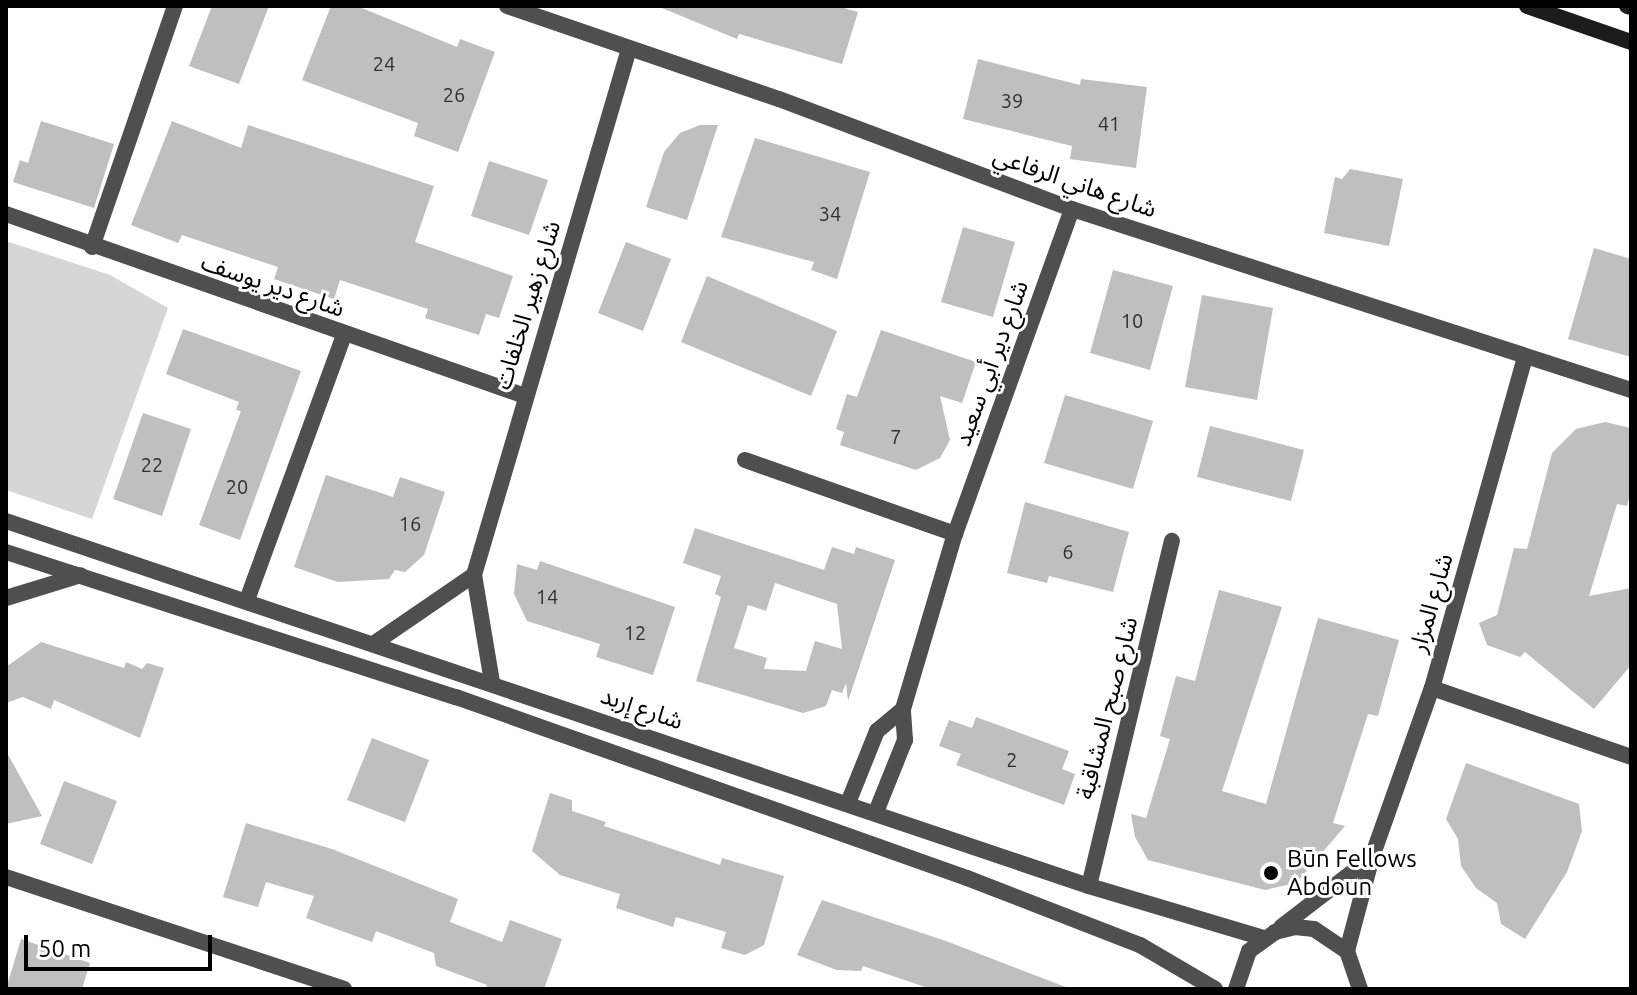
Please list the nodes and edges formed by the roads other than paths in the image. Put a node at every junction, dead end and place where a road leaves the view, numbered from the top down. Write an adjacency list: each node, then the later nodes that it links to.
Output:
1 (175, 6): 8 (street)
2 (507, 6): 5 (street, شارع هاني الرفاعي)
3 (1527, 6): 4 (main road)
4 (1631, 42)
5 (629, 49): 6 (street, شارع هاني الرفاعي); 12 (street, شارع زهير الخلفات)
6 (1072, 209): 10 (street, شارع هاني الرفاعي); 15 (street, شارع دير أبي سعيد)
7 (6, 214): 8 (street, شارع دير يوسف)
8 (92, 247): 9 (street, شارع دير يوسف)
9 (344, 335): 12 (street, شارع دير يوسف); 21 (street)
10 (1525, 357): 11 (street, شارع هاني الرفاعي); 24 (street, شارع المزار)
11 (1631, 390)
12 (525, 396): 19 (street, شارع زهير الخلفات)
13 (745, 460): 15 (street)
14 (6, 521): 21 (street, شارع إربد)
15 (955, 534): 25 (street, شارع دير أبي سعيد)
16 (1172, 541): 31 (street, شارع صبح المشاقبة)
17 (6, 552): 18 (street)
18 (84, 575): 20 (street); 36 (street)
19 (474, 575): 22 (street); 23 (street, شارع زهير الخلفات)
20 (6, 598)
21 (247, 600): 22 (street, شارع إربد)
22 (376, 642): 23 (street, شارع إربد)
23 (492, 682): 27 (street, شارع إربد)
24 (1432, 688): 26 (street); 29 (street, شارع المزار)
25 (903, 709): 27 (street, شارع دير أبي سعيد); 28 (street, شارع دير أبي سعيد)
26 (1631, 757)
27 (848, 803): 28 (street, شارع إربد)
28 (876, 812): 31 (street, شارع إربد)
29 (1372, 857): 32 (street); 33 (street, شارع المزار)
30 (6, 877): 35 (street)
31 (1089, 886): 32 (street, شارع إربد)
32 (1269, 935): 33 (street); 37 (street)
33 (1347, 951): 34 (street)
34 (1362, 987)
35 (344, 989)
36 (1215, 989)
37 (1236, 989)

